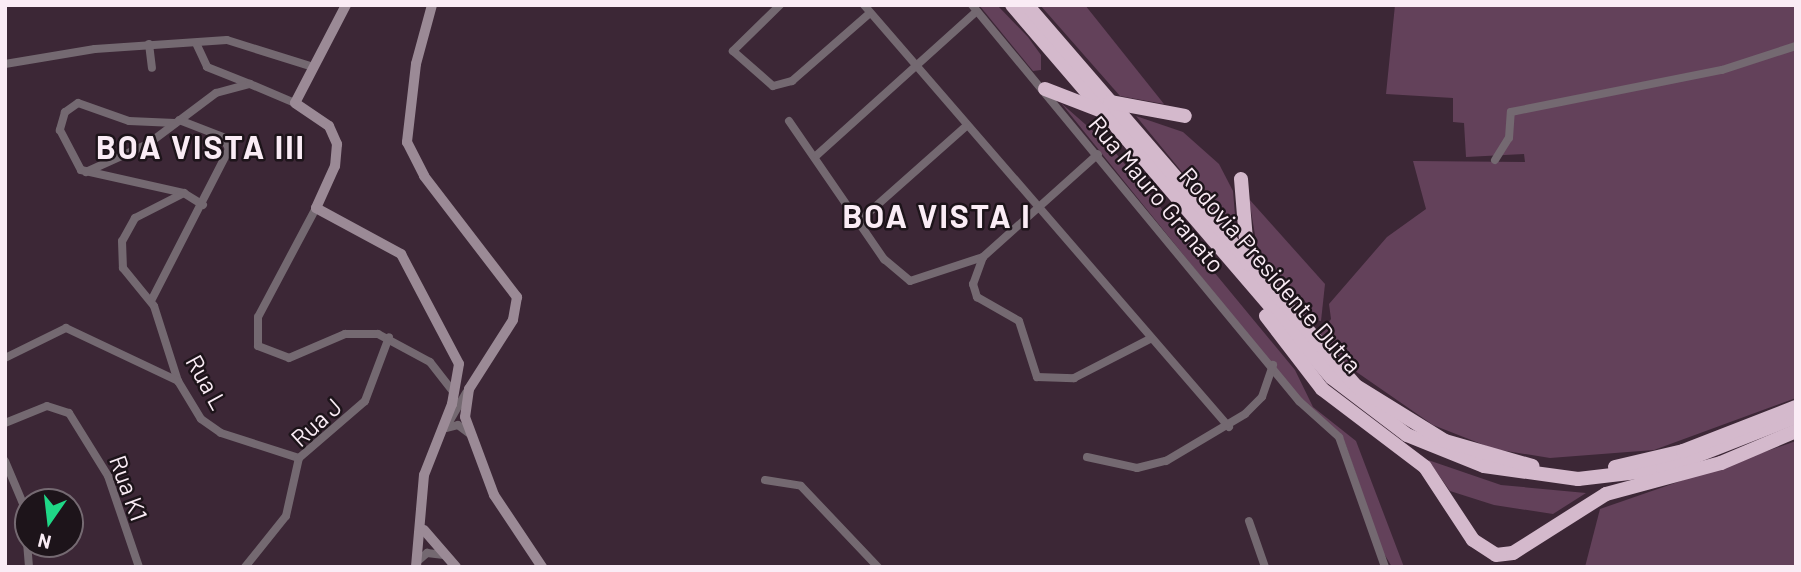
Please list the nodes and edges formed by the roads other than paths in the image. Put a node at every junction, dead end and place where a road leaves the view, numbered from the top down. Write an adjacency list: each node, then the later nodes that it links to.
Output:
1 (346, 5): 14 (street)
2 (432, 5): 47 (street)
3 (780, 5): 8 (street)
4 (864, 5): 8 (street)
5 (1012, 5): 19 (highway, Rodovia Presidente Dutra)
6 (1027, 5): 19 (highway, Rodovia Presidente Dutra)
7 (975, 8): 13 (street); 17 (street, Rua Mauro Granato)
8 (870, 13): 13 (street)
9 (196, 43): 10 (street); 14 (street); 16 (street)
10 (149, 44): 12 (street); 15 (street)
11 (1796, 46): 26 (street)
12 (5, 64)
13 (918, 66): 23 (street); 25 (street)
14 (313, 67): 18 (street)
15 (152, 68)
16 (250, 84): 18 (street); 21 (street)
17 (1045, 89): 19 (highway); 24 (street, Rua Mauro Granato)
18 (295, 103): 34 (street)
19 (1107, 107): 20 (highway); 35 (highway, Rodovia Presidente Dutra); 38 (highway, Rodovia Presidente Dutra)
20 (1185, 116)
21 (177, 121): 27 (street); 28 (street); 32 (street)
22 (789, 121): 25 (street)
23 (966, 126): 33 (street); 36 (street)
24 (1098, 154): 33 (street); 43 (street, Rua Mauro Granato)
25 (817, 155): 36 (street)
26 (1495, 160)
27 (104, 166): 28 (street); 29 (street)
28 (86, 173): 29 (street)
29 (113, 179): 31 (street)
30 (1241, 179): 38 (highway)
31 (184, 193): 32 (street); 39 (street)
32 (203, 205): 39 (street)
33 (1038, 206): 37 (street); 41 (street)
34 (316, 208): 40 (street); 44 (street)
35 (1195, 219): 50 (highway, Rodovia Presidente Dutra); 55 (highway)
36 (858, 222): 37 (street)
37 (984, 257): 41 (street)
38 (1249, 265): 49 (highway, Rodovia Presidente Dutra)
39 (152, 304): 46 (street, Rua L)
40 (389, 337): 45 (street); 58 (street, Rua J)
41 (1150, 339): 52 (street)
42 (5, 358): 46 (street)
43 (1273, 365): 52 (street); 72 (street, Rua Mauro Granato)
44 (458, 374): 45 (street); 47 (street); 48 (street)
45 (445, 377): 48 (street)
46 (178, 381): 58 (street, Rua L)
47 (472, 384): 48 (street); 54 (street)
48 (457, 397): 53 (street); 54 (street); 56 (street)
49 (1796, 407)
50 (1796, 417)
51 (5, 422): 66 (street, Rua K1)
52 (1229, 427): 57 (street)
53 (446, 428): 54 (street); 56 (street)
54 (469, 431): 69 (street)
55 (1796, 431)
56 (438, 438): 62 (street)
57 (1087, 457)
58 (299, 458): 67 (street, Rua J)
59 (5, 461): 65 (street)
60 (765, 481): 70 (street)
61 (1249, 521): 71 (street)
62 (424, 530): 63 (street); 64 (street)
63 (448, 557): 64 (street); 68 (street)
64 (418, 563)
65 (29, 567)
66 (139, 567)
67 (245, 567)
68 (456, 567)
69 (542, 567)
70 (878, 567)
71 (1265, 567)
72 (1384, 567)

